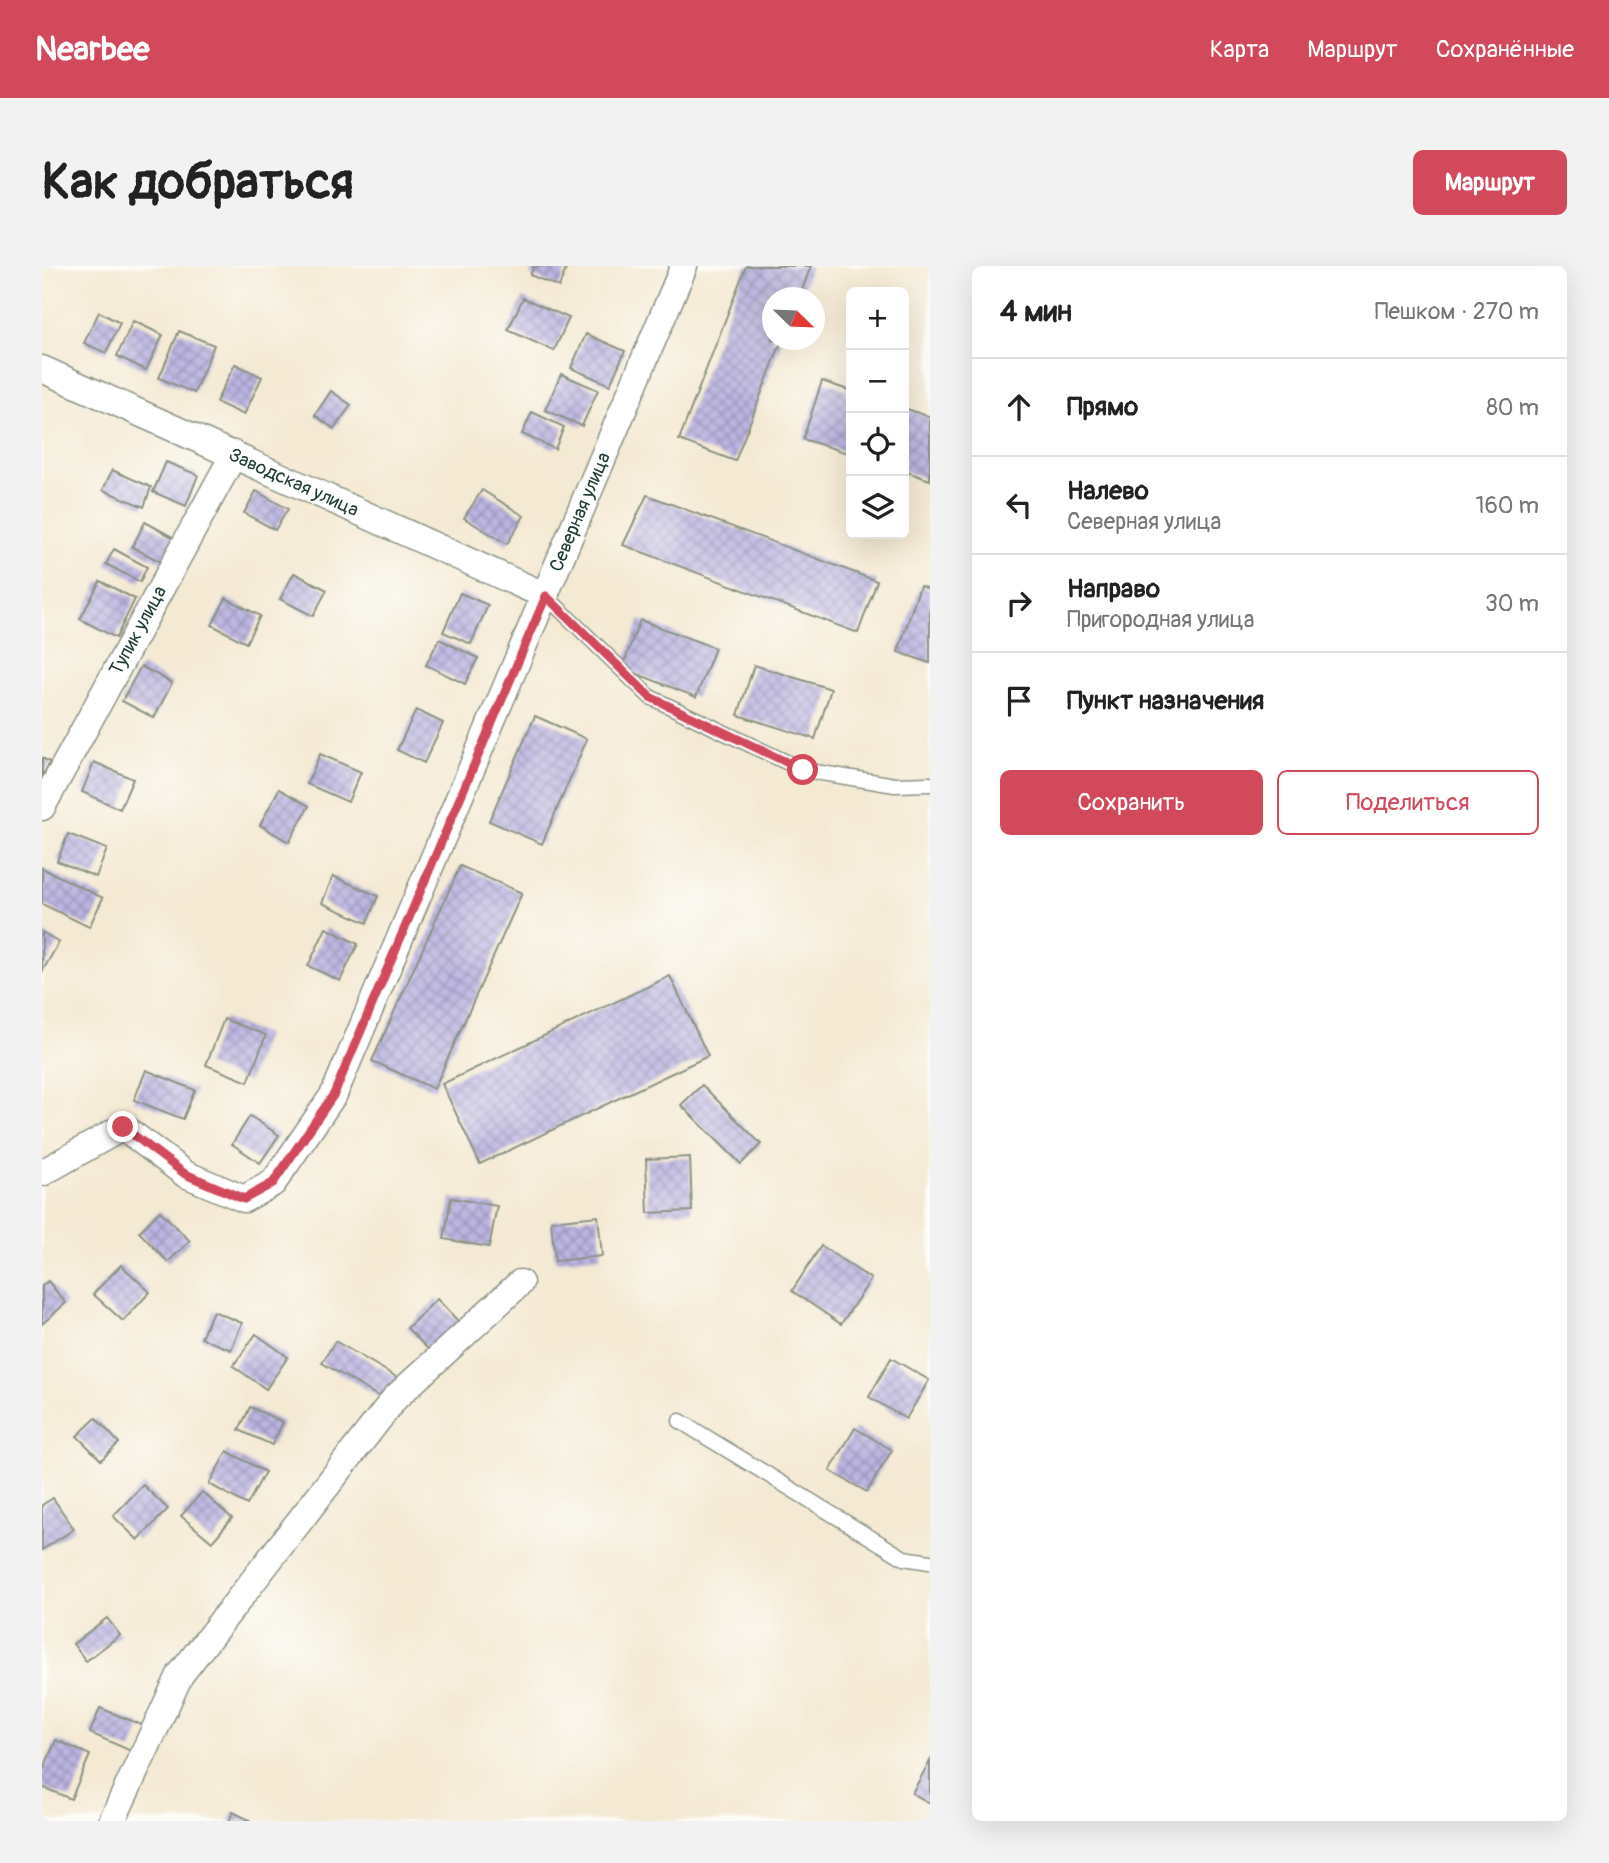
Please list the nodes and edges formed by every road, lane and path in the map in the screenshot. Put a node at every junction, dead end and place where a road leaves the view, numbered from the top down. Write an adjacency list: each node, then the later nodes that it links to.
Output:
1 (684, 266): 4 (street, Северная улица)
2 (42, 369): 3 (street, Заводская улица)
3 (234, 454): 4 (street, Заводская улица); 6 (street, Тупик улица)
4 (546, 596): 5 (lane); 7 (street, Северная улица)
5 (930, 784)
6 (42, 807)
7 (42, 1173)
8 (520, 1283): 11 (street)
9 (680, 1422): 10 (lane)
10 (930, 1562)
11 (112, 1821)

